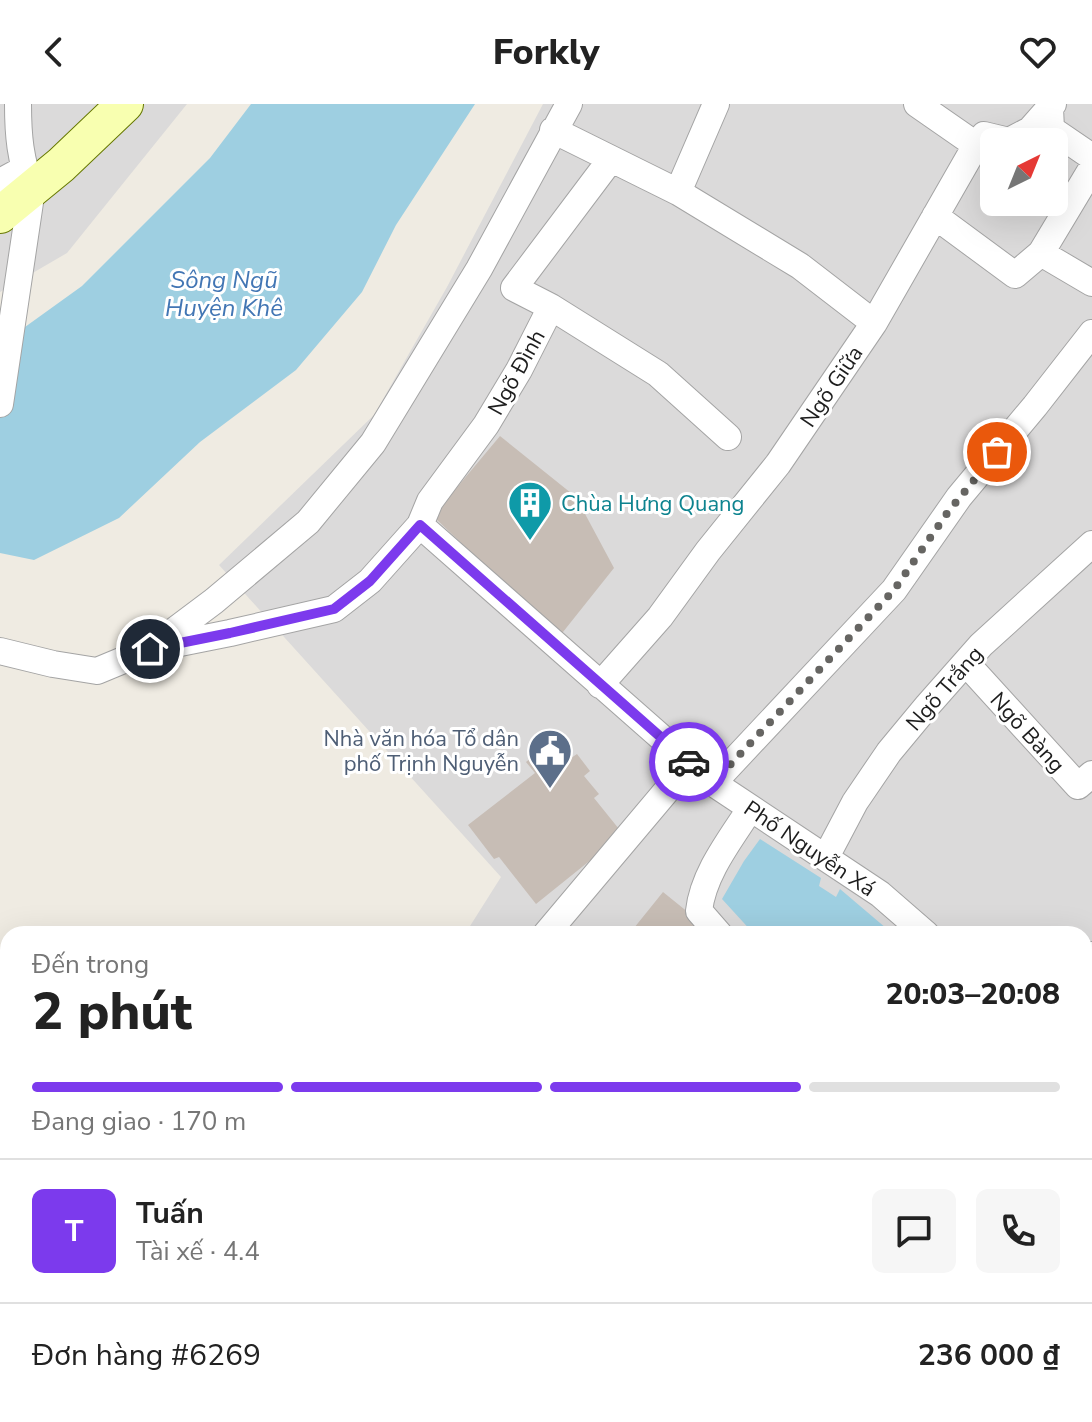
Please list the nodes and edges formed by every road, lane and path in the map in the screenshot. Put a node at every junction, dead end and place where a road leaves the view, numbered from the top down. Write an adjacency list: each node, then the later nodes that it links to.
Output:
1 (18, 104): 12 (street)
2 (125, 104): 12 (main road)
3 (569, 104): 7 (street)
4 (716, 104): 13 (street)
5 (917, 104): 8 (street)
6 (1052, 106): 8 (street); 9 (street)
7 (553, 130): 10 (street); 17 (street)
8 (976, 145): 15 (street, Ngõ Giữa)
9 (1092, 157)
10 (611, 159): 13 (street); 19 (street)
11 (1092, 168): 16 (street)
12 (18, 180): 14 (main road); 23 (street)
13 (678, 192): 21 (street)
14 (0, 215)
15 (935, 216): 16 (street); 21 (street, Ngõ Giữa)
16 (1041, 253): 18 (street)
17 (479, 269): 19 (street, Ngõ Đình); 27 (street)
18 (1092, 283)
19 (514, 288): 20 (street, Ngõ Đình)
20 (551, 307): 24 (street); 25 (street, Ngõ Đình)
21 (874, 323): 30 (street, Ngõ Giữa)
22 (1092, 333): 33 (street)
23 (0, 404)
24 (728, 437)
25 (420, 525): 27 (street); 30 (street, Phố Nguyễn Xá)
26 (1092, 544): 29 (street, Ngõ Trắng)
27 (150, 649): 28 (street)
28 (0, 651)
29 (966, 663): 32 (street, Ngõ Bàng); 35 (street, Ngõ Trắng)
30 (600, 685): 31 (street, Phố Nguyễn Xá)
31 (690, 763): 33 (street, Phố Nguyễn Xá); 36 (street)
32 (1092, 774)
33 (713, 783): 34 (street, Phố Nguyễn Xá)
34 (750, 809): 35 (street, Phố Nguyễn Xá); 37 (street)
35 (826, 857): 38 (street, Phố Nguyễn Xá)
36 (553, 926)
37 (712, 926)
38 (917, 926)

